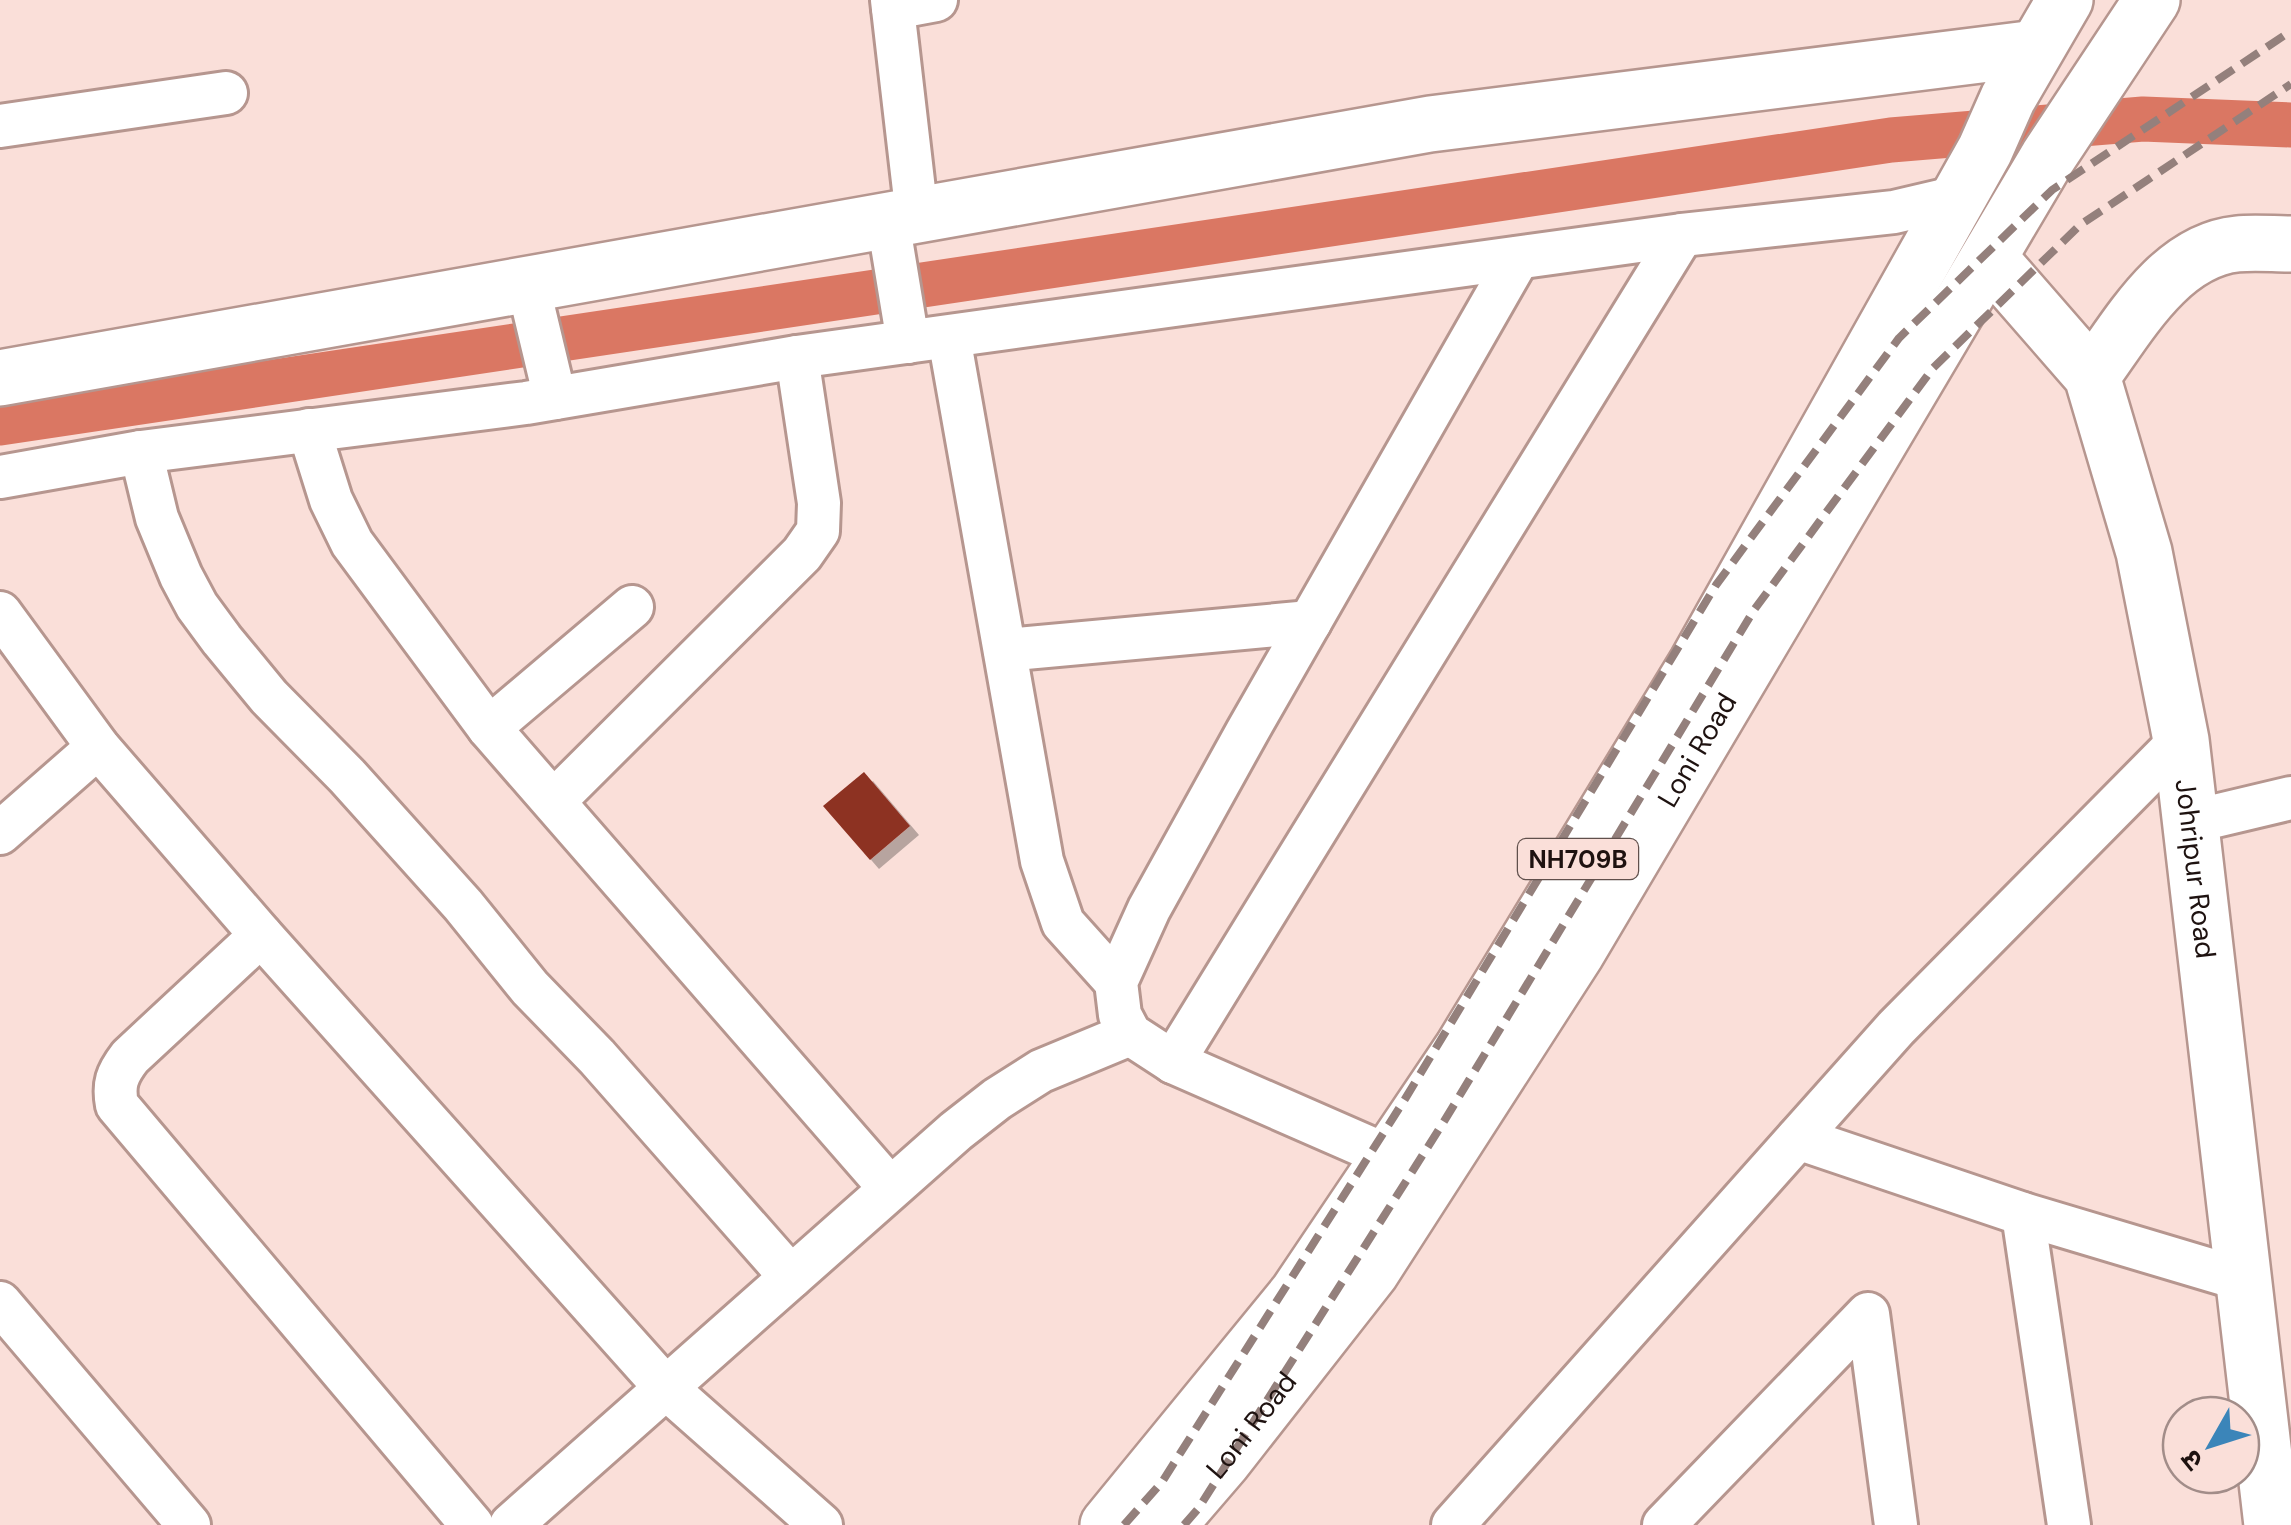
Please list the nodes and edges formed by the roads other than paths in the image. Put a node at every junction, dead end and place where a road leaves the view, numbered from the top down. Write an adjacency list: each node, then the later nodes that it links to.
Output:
1 (936, 0): 4 (street)
2 (2066, 0): 5 (main road, Loni Road / NH709B)
3 (2152, 0): 12 (main road, Loni Road / NH709B)
4 (893, 4): 13 (street)
5 (2036, 48): 8 (main road, Loni Road / NH709B); 13 (main road)
6 (226, 93): 7 (street)
7 (0, 126)
8 (1958, 198): 9 (street); 23 (main road, Loni Road / NH709B)
9 (1682, 236): 11 (street); 36 (street)
10 (2291, 244): 16 (main road)
11 (1518, 258): 13 (street); 24 (street)
12 (1990, 259): 16 (main road, Johripur Road); 23 (main road, Loni Road / NH709B)
13 (910, 282): 14 (main road); 15 (street); 25 (street)
14 (542, 342): 15 (street); 17 (main road); 18 (street)
15 (797, 357): 30 (street)
16 (2092, 376): 27 (main road, Johripur Road)
17 (0, 378)
18 (309, 430): 19 (street); 26 (street)
19 (141, 452): 20 (street); 41 (street)
20 (0, 477)
21 (632, 607): 26 (street)
22 (0, 613): 28 (street)
23 (1750, 616): 38 (main road, Loni Road / NH709B); 50 (main road, Loni Road / NH709B)
24 (1310, 622): 25 (street); 34 (street)
25 (1005, 650): 34 (street)
26 (489, 728): 30 (street)
27 (2181, 740): 31 (main road, Johripur Road); 37 (street)
28 (98, 747): 32 (street); 33 (street)
29 (2291, 798): 31 (street)
30 (554, 801): 39 (street)
31 (2190, 822): 42 (main road, Johripur Road)
32 (0, 833)
33 (260, 935): 44 (street); 46 (street)
34 (1116, 982): 35 (street)
35 (1130, 1034): 36 (street); 39 (street)
36 (1174, 1062): 38 (street)
37 (1798, 1138): 40 (street); 51 (street)
38 (1390, 1157): 49 (main road, Loni Road / NH709B)
39 (889, 1187): 41 (street)
40 (2023, 1214): 42 (street); 54 (street)
41 (792, 1277): 44 (street)
42 (2244, 1280): 55 (main road, Johripur Road)
43 (0, 1303): 45 (street)
44 (665, 1387): 47 (street); 48 (street)
45 (189, 1525)
46 (472, 1525)
47 (511, 1525)
48 (821, 1525)
49 (1108, 1525)
50 (1168, 1525)
51 (1453, 1525)
52 (1664, 1525): 53 (street)
53 (1896, 1525)
54 (2068, 1525)
55 (2272, 1525)

